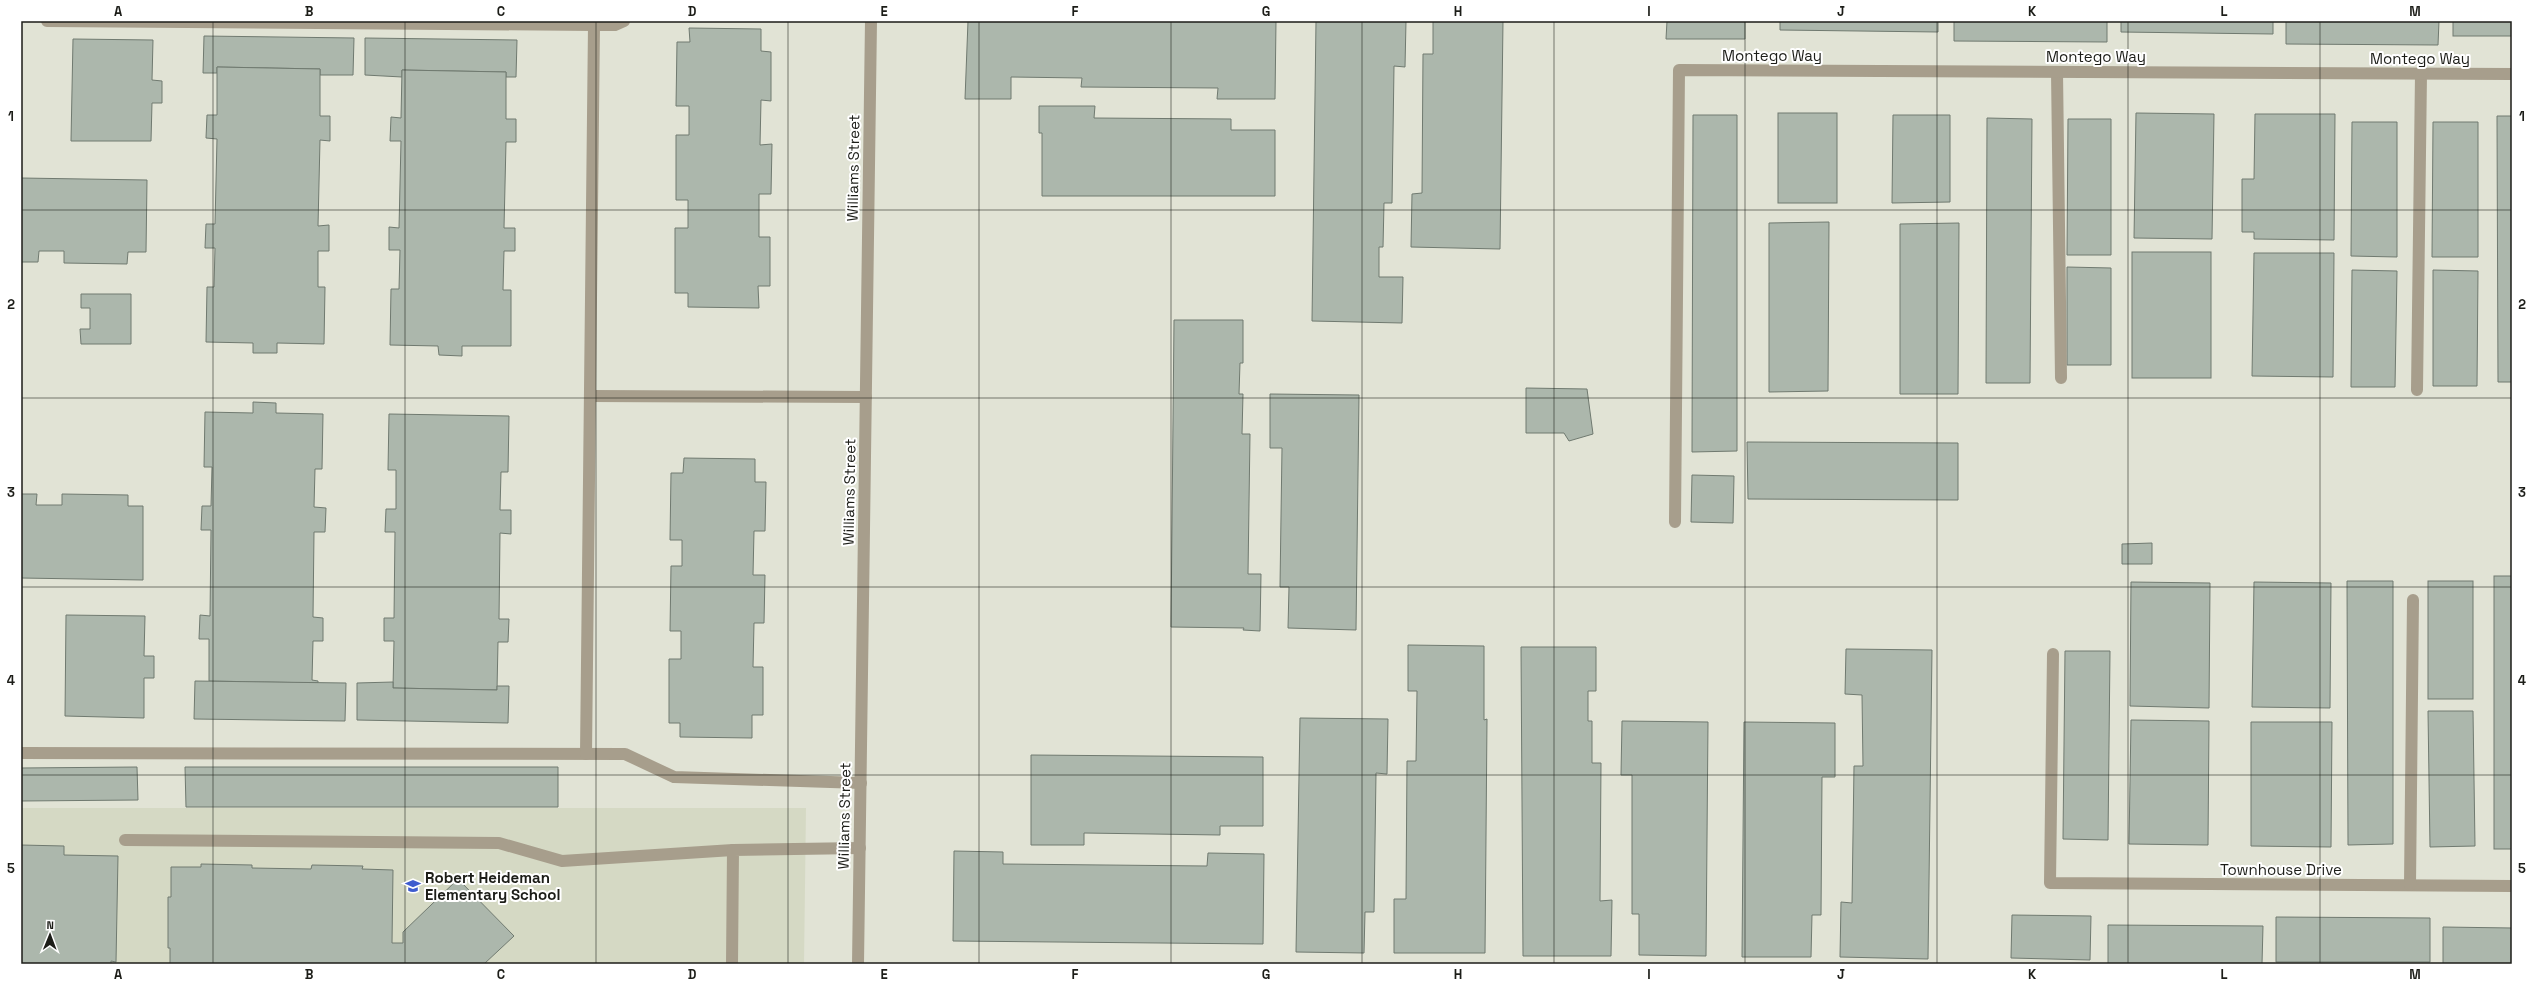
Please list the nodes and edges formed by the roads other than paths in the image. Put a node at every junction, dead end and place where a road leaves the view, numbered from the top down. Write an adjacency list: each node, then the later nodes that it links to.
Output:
1 (47, 21): 4 (street)
2 (624, 21): 4 (street)
3 (871, 21): 11 (street, Williams Street)
4 (594, 25): 10 (street)
5 (2057, 72): 6 (street, Montego Way); 8 (street); 12 (street, Montego Way)
6 (2421, 74): 7 (street, Montego Way); 9 (street)
7 (2512, 74)
8 (2061, 378)
9 (2417, 390)
10 (590, 396): 11 (street); 16 (street)
11 (866, 397): 17 (street, Williams Street)
12 (1675, 522)
13 (2413, 600): 21 (street)
14 (2053, 654): 21 (street, Townhouse Drive)
15 (21, 753): 16 (street)
16 (586, 754): 17 (street)
17 (861, 783): 19 (street, Williams Street)
18 (125, 840): 20 (street)
19 (860, 848): 20 (street); 24 (street, Williams Street)
20 (733, 850): 23 (street)
21 (2410, 886): 22 (street, Townhouse Drive)
22 (2512, 886)
23 (732, 964)
24 (858, 964)

